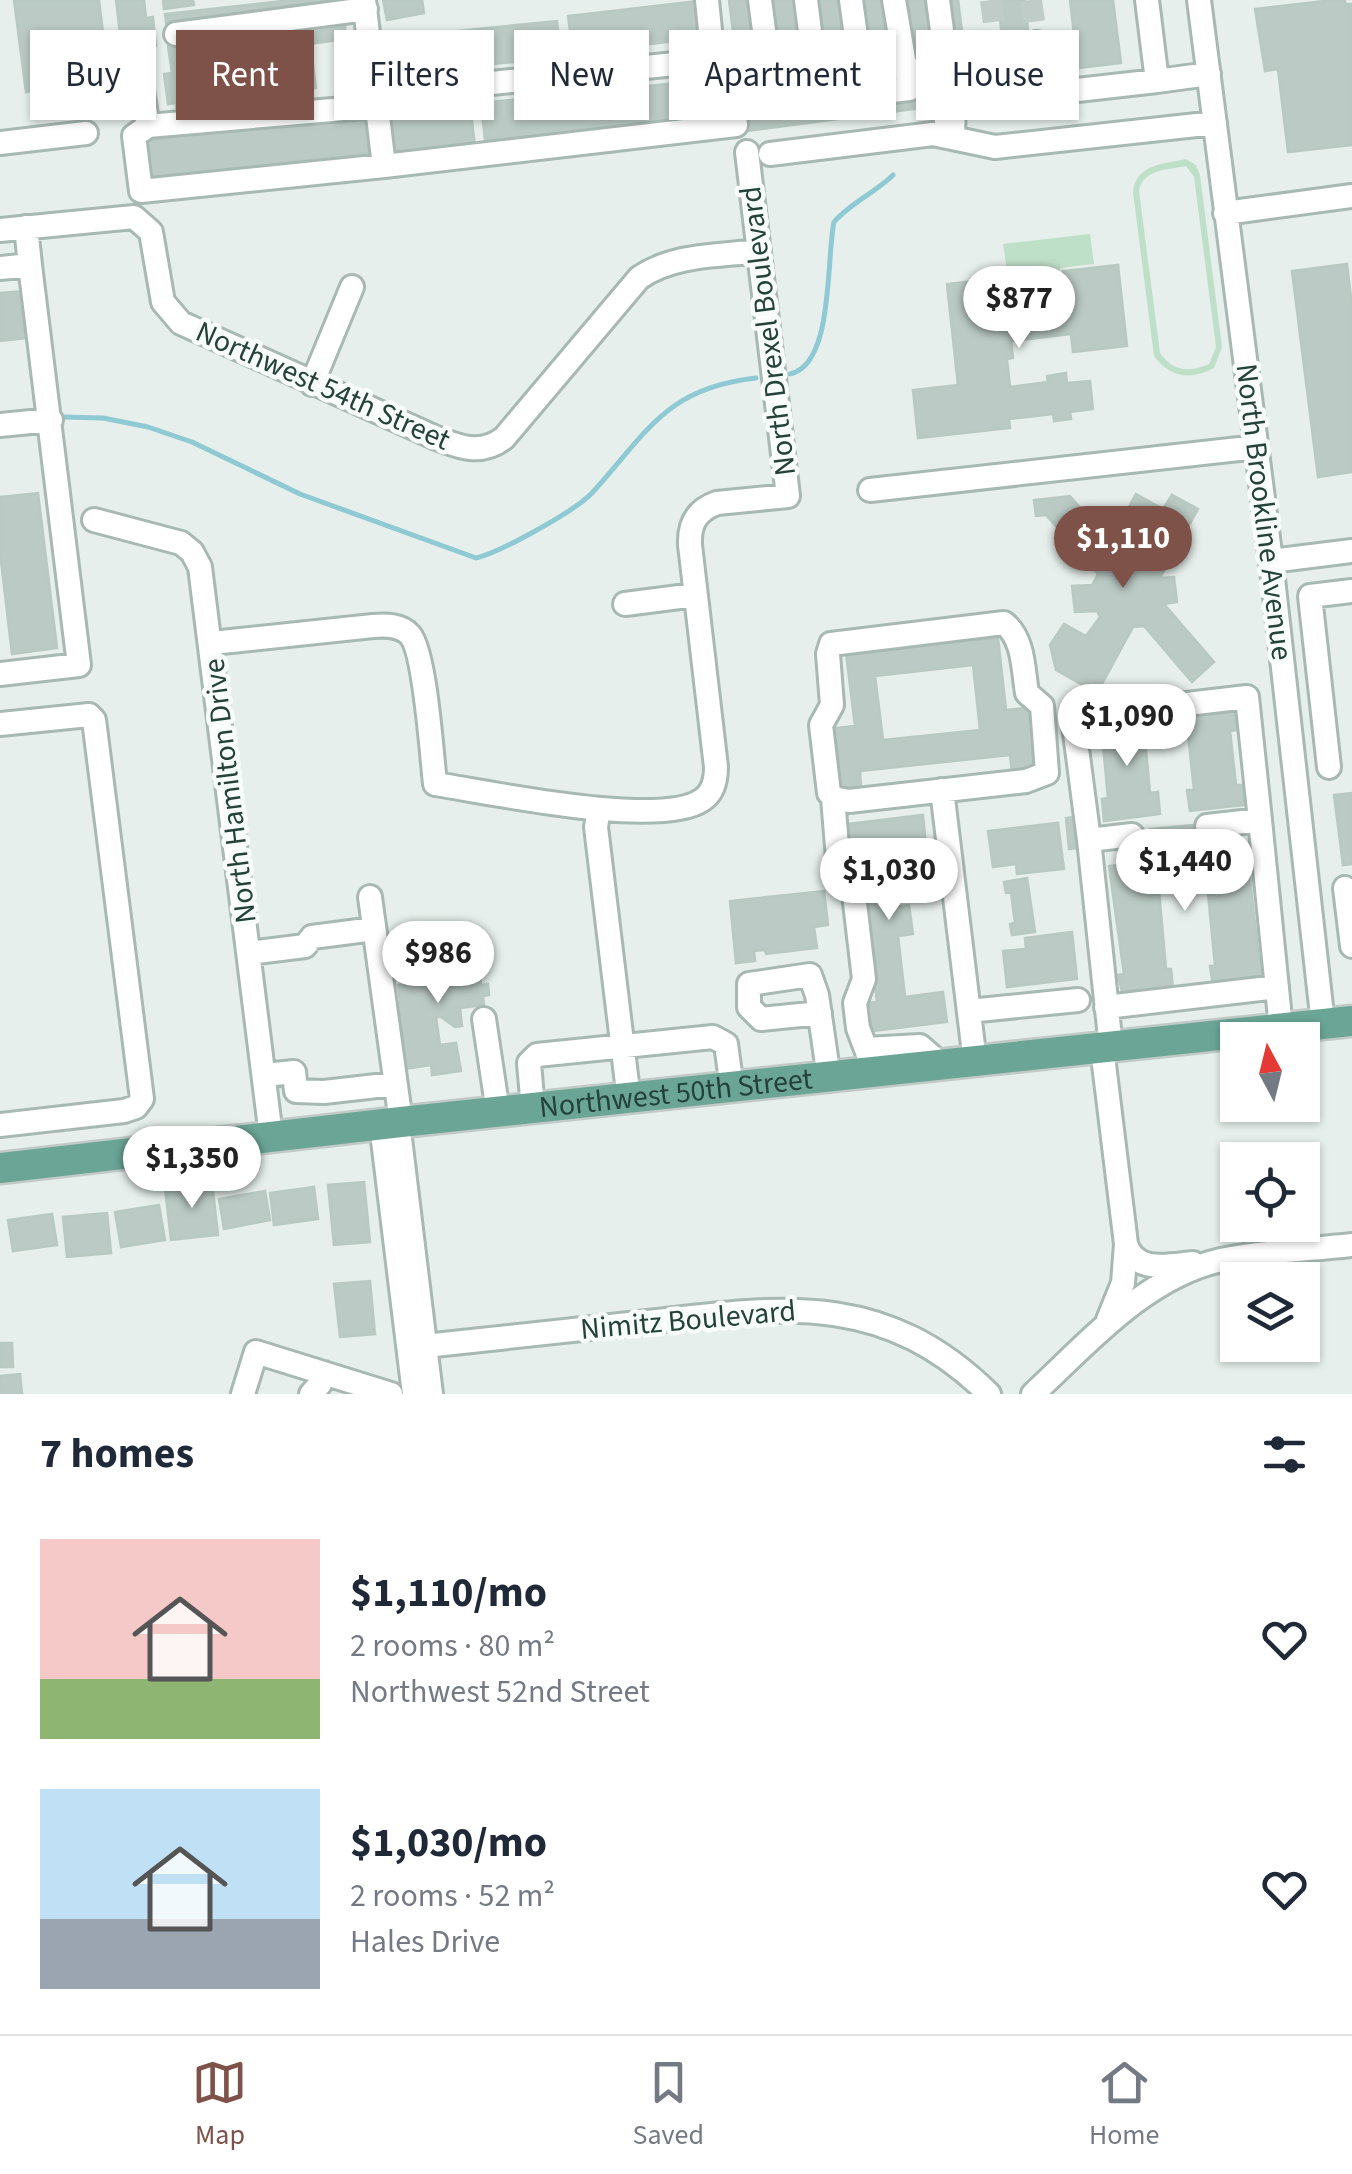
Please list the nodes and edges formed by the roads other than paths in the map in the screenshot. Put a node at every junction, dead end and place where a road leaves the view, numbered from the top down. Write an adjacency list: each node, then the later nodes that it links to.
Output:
1 (706, 0): 12 (street)
2 (760, 0): 13 (street)
3 (806, 0): 14 (street)
4 (852, 0): 15 (street)
5 (894, 0): 20 (street)
6 (938, 0): 20 (street)
7 (1147, 0): 18 (street)
8 (1199, 0): 17 (street, North Brookline Avenue)
9 (365, 4): 10 (street); 11 (street)
10 (201, 30)
11 (368, 30)
12 (710, 30)
13 (764, 30)
14 (810, 30)
15 (856, 30)
16 (669, 65): 19 (street)
17 (1209, 74): 18 (street); 28 (street, North Brookline Avenue)
18 (1157, 81): 21 (street)
19 (494, 83)
20 (909, 90): 22 (street)
21 (1079, 90)
22 (896, 91)
23 (334, 108): 29 (street)
24 (147, 120): 29 (street)
25 (380, 120): 33 (street)
26 (735, 120): 33 (street)
27 (956, 120): 30 (street)
28 (1215, 124): 30 (street); 35 (street, North Brookline Avenue)
29 (148, 126): 33 (street)
30 (952, 131): 38 (street, North Drexel Boulevard)
31 (86, 134): 32 (street)
32 (0, 148)
33 (384, 166)
34 (1352, 196): 35 (street)
35 (1224, 213): 45 (street, North Brookline Avenue)
36 (26, 227): 37 (street, Northwest 54th Street); 39 (street); 42 (street, Northwest 54th Street)
37 (0, 230)
38 (759, 251): 42 (street, Northwest 54th Street); 52 (street, North Drexel Boulevard)
39 (30, 265): 40 (street); 43 (street)
40 (0, 268)
41 (352, 287): 42 (street)
42 (312, 384)
43 (51, 420): 44 (street); 55 (street)
44 (0, 426)
45 (1257, 447): 46 (street); 50 (street, North Brookline Avenue)
46 (870, 490)
47 (94, 520): 54 (street, North Hamilton Drive)
48 (1352, 551): 49 (street)
49 (1326, 554): 50 (street); 51 (street)
50 (1271, 561): 56 (street, North Brookline Avenue)
51 (1341, 593): 59 (street)
52 (695, 595): 53 (street); 63 (street, North Drexel Boulevard)
53 (624, 604)
54 (212, 643): 63 (street); 73 (street, North Hamilton Drive)
55 (0, 674)
56 (1286, 693): 57 (street); 60 (street, North Brookline Avenue)
57 (1248, 697): 64 (street); 67 (street)
58 (0, 724): 95 (street)
59 (1340, 765): 60 (street)
60 (1295, 771): 69 (street, North Brookline Avenue)
61 (942, 790): 62 (street); 62 (street); 77 (street)
62 (834, 798): 85 (street)
63 (598, 809): 83 (street)
64 (1260, 820): 65 (street); 74 (street)
65 (1207, 826)
66 (1132, 835): 67 (street)
67 (1090, 840): 76 (street)
68 (1349, 888): 69 (street); 72 (street)
69 (1308, 892): 81 (street, North Brookline Avenue)
70 (370, 897): 71 (street)
71 (374, 930): 73 (street); 89 (street)
72 (1352, 946)
73 (249, 953): 87 (street, North Hamilton Drive)
74 (1277, 987): 76 (street); 80 (street)
75 (1078, 1000): 77 (street)
76 (1106, 1007): 84 (street)
77 (969, 1011): 86 (street)
78 (820, 1013): 88 (street)
79 (484, 1018): 93 (street)
80 (1280, 1022)
81 (1338, 1022)
82 (1220, 1035): 84 (main road, Northwest 50th Street)
83 (624, 1045): 90 (street); 91 (street); 92 (street)
84 (1106, 1047): 86 (main road, Northwest 50th Street); 98 (street)
85 (870, 1061): 86 (main road, Northwest 50th Street); 88 (main road, Northwest 50th Street)
86 (975, 1062)
87 (264, 1076): 89 (street); 96 (street, North Hamilton Drive)
88 (829, 1078): 90 (main road, Northwest 50th Street)
89 (394, 1084): 94 (street)
90 (732, 1088): 91 (main road, Northwest 50th Street)
91 (629, 1100): 92 (main road, Northwest 50th Street)
92 (534, 1109): 93 (main road, Northwest 50th Street)
93 (498, 1112): 94 (main road, Northwest 50th Street)
94 (393, 1123): 96 (main road, Northwest 50th Street); 102 (street); 107 (street)
95 (0, 1124)
96 (271, 1136): 97 (main road, Northwest 50th Street)
97 (0, 1168)
98 (1126, 1244): 100 (street); 101 (street)
99 (1352, 1245): 100 (street)
100 (1222, 1260): 101 (street)
101 (1104, 1328): 110 (street)
102 (424, 1346): 108 (street); 109 (street, Nimitz Boulevard)
103 (324, 1373): 104 (street); 105 (street); 106 (street)
104 (243, 1394)
105 (312, 1394)
106 (391, 1394)
107 (414, 1394)
108 (430, 1394)
109 (989, 1394)
110 (1033, 1394)

